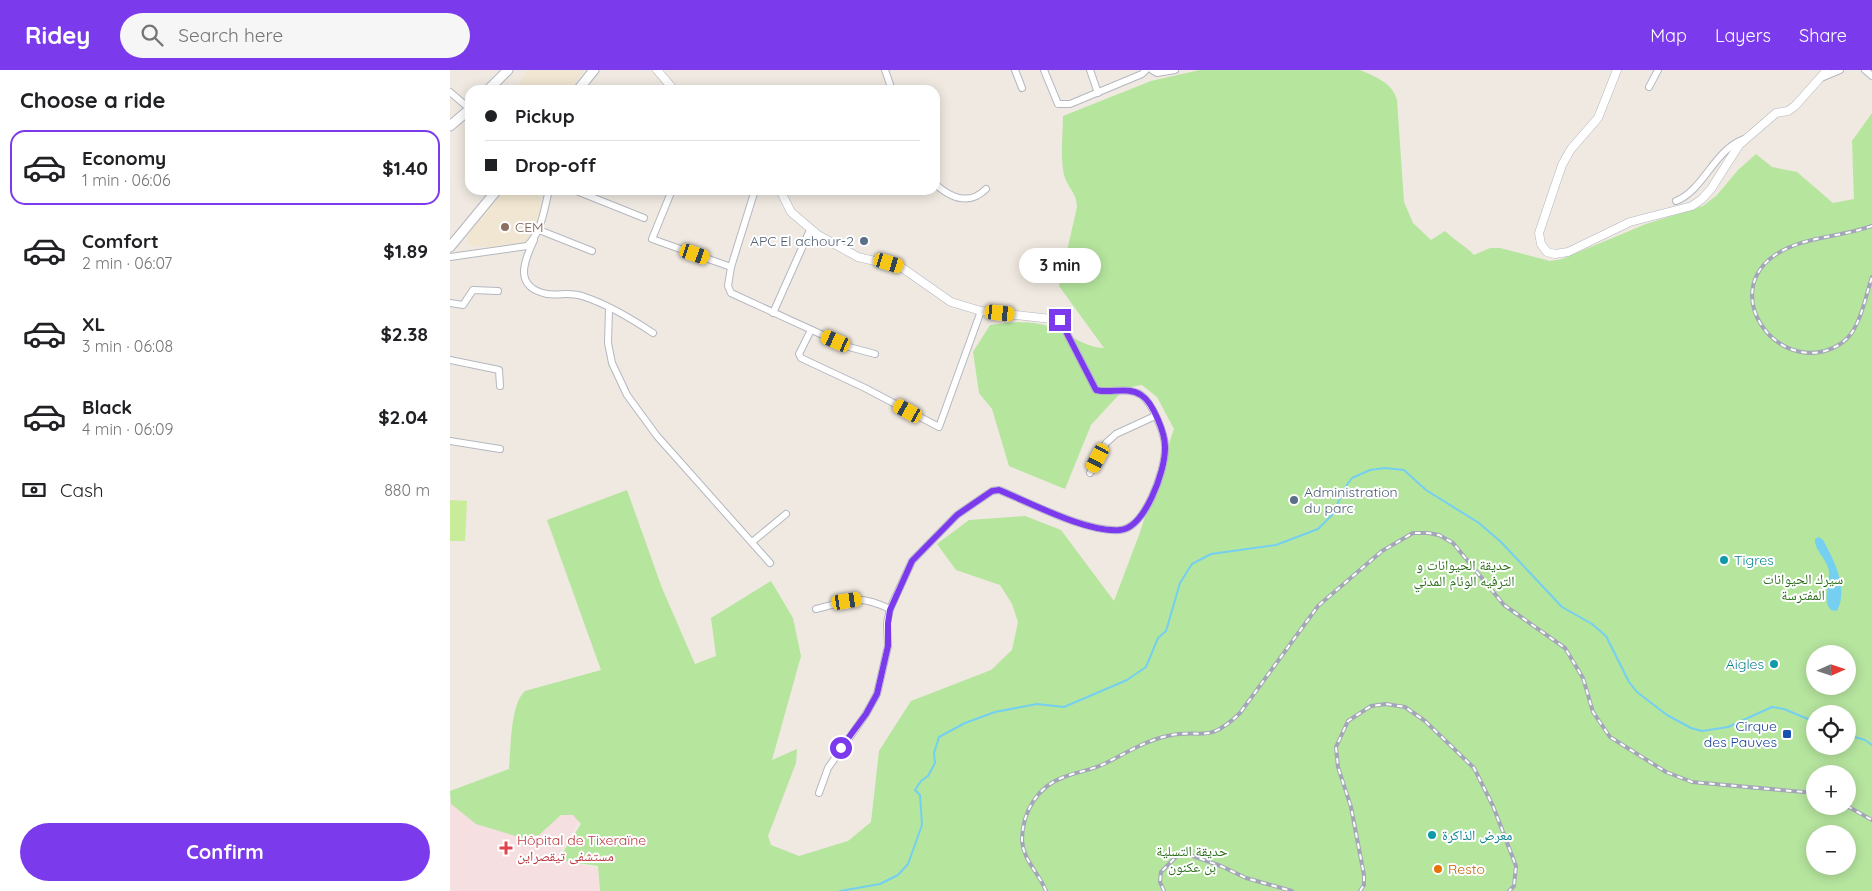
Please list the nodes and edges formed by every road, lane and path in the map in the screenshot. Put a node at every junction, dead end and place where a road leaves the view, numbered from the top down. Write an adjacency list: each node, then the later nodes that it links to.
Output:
1 (508, 70): 18 (main road)
2 (658, 70): 20 (street)
3 (885, 70): 21 (street)
4 (1015, 70): 23 (street)
5 (1044, 70): 25 (street)
6 (1090, 70): 25 (street)
7 (1146, 70): 25 (street)
8 (1152, 70): 9 (street)
9 (1175, 70)
10 (1617, 70): 29 (street)
11 (1658, 70): 22 (street)
12 (1827, 70): 17 (street)
13 (1840, 70): 17 (street)
14 (1865, 70): 16 (street)
15 (591, 71): 19 (main road)
16 (1872, 76)
17 (1820, 78): 29 (street)
18 (493, 85)
19 (581, 85)
20 (670, 85)
21 (890, 85)
22 (1649, 86)
23 (1022, 88)
24 (450, 92): 26 (street)
25 (1098, 93)
26 (465, 105)
27 (465, 113): 28 (main road)
28 (450, 126)
29 (1745, 139): 38 (street)
30 (940, 188): 31 (street)
31 (986, 189)
32 (493, 195): 43 (main road)
33 (548, 195): 40 (street)
34 (586, 195): 39 (street)
35 (670, 195): 46 (street)
36 (753, 195): 46 (street)
37 (782, 195): 41 (street)
38 (1676, 201)
39 (644, 218)
40 (538, 230): 42 (street); 44 (street)
41 (810, 230): 50 (street); 51 (street)
42 (534, 240): 45 (street); 49 (street)
43 (450, 247)
44 (592, 251)
45 (450, 257)
46 (731, 267): 51 (street)
47 (498, 291): 48 (street)
48 (450, 303)
49 (609, 309): 54 (street); 63 (street)
50 (981, 311): 52 (street); 53 (street)
51 (773, 313): 53 (street)
52 (1060, 320): 58 (street)
53 (811, 330): 55 (street)
54 (653, 333)
55 (875, 354)
56 (450, 360): 57 (street)
57 (500, 386)
58 (1155, 416): 61 (street); 66 (street)
59 (450, 441): 60 (street)
60 (500, 449)
61 (1090, 473)
62 (786, 514): 63 (street)
63 (752, 542): 64 (street)
64 (770, 562)
65 (816, 609): 66 (street)
66 (890, 610): 67 (street)
67 (819, 793)

